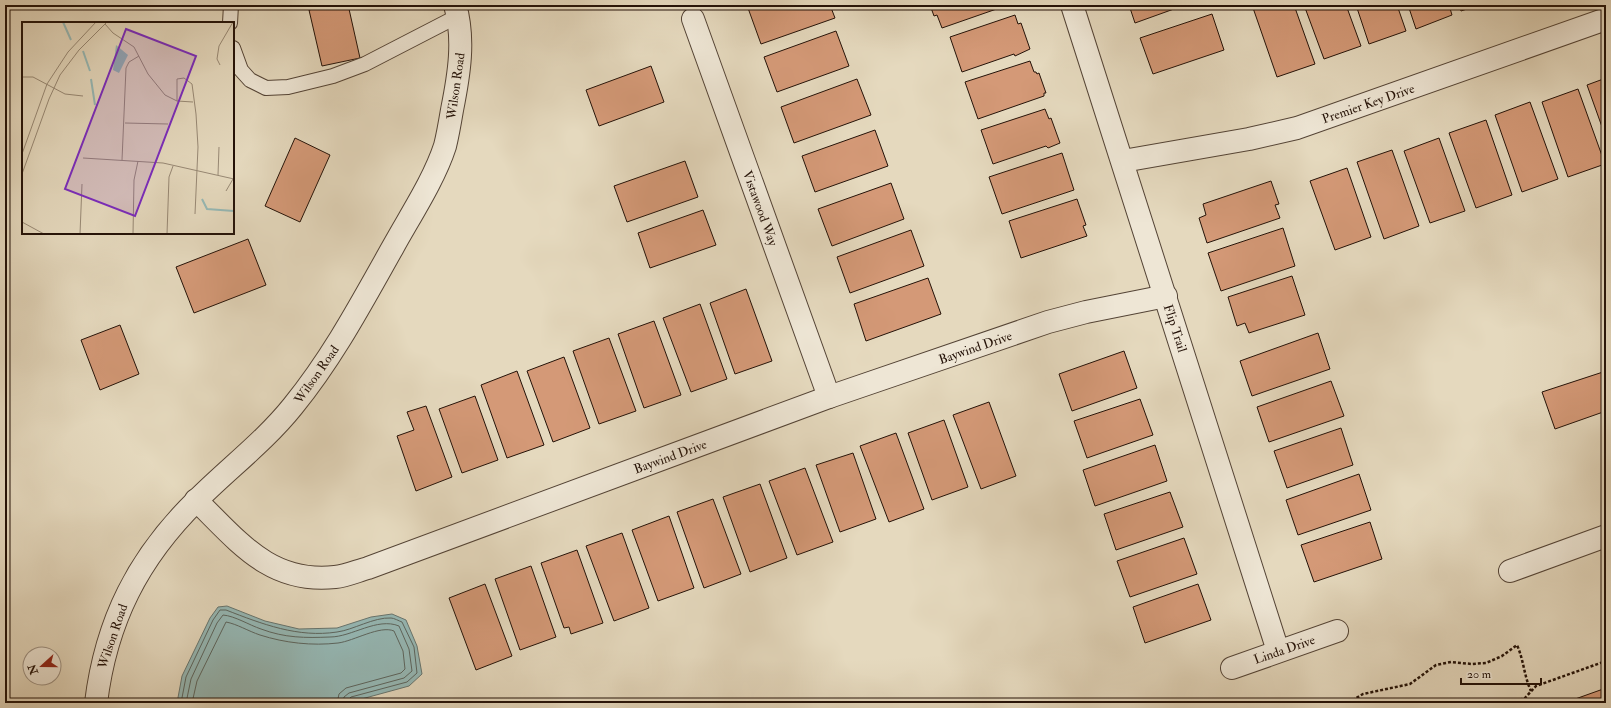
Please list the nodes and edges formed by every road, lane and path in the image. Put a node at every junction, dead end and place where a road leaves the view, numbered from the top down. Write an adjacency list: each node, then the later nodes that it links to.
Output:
1 (231, 5): 6 (lane)
2 (1072, 5): 8 (street, Flip Trail)
3 (456, 10): 7 (lane); 11 (street, Wilson Road)
4 (693, 19): 10 (street, Vistawood Way)
5 (1606, 20): 8 (street, Premier Key Drive)
6 (230, 22)
7 (234, 51)
8 (1123, 161): 9 (street, Flip Trail)
9 (1166, 296): 10 (street, Baywind Drive); 15 (street, Flip Trail)
10 (829, 397): 11 (street, Baywind Drive)
11 (196, 500): 19 (street, Wilson Road)
12 (1606, 536): 13 (street)
13 (1510, 571)
14 (1336, 631): 15 (street, Linda Drive)
15 (1278, 651): 17 (street, Linda Drive)
16 (1606, 661): 18 (path)
17 (1232, 668)
18 (1532, 691): 20 (path); 21 (path)
19 (96, 703)
20 (1348, 703)
21 (1510, 703)

